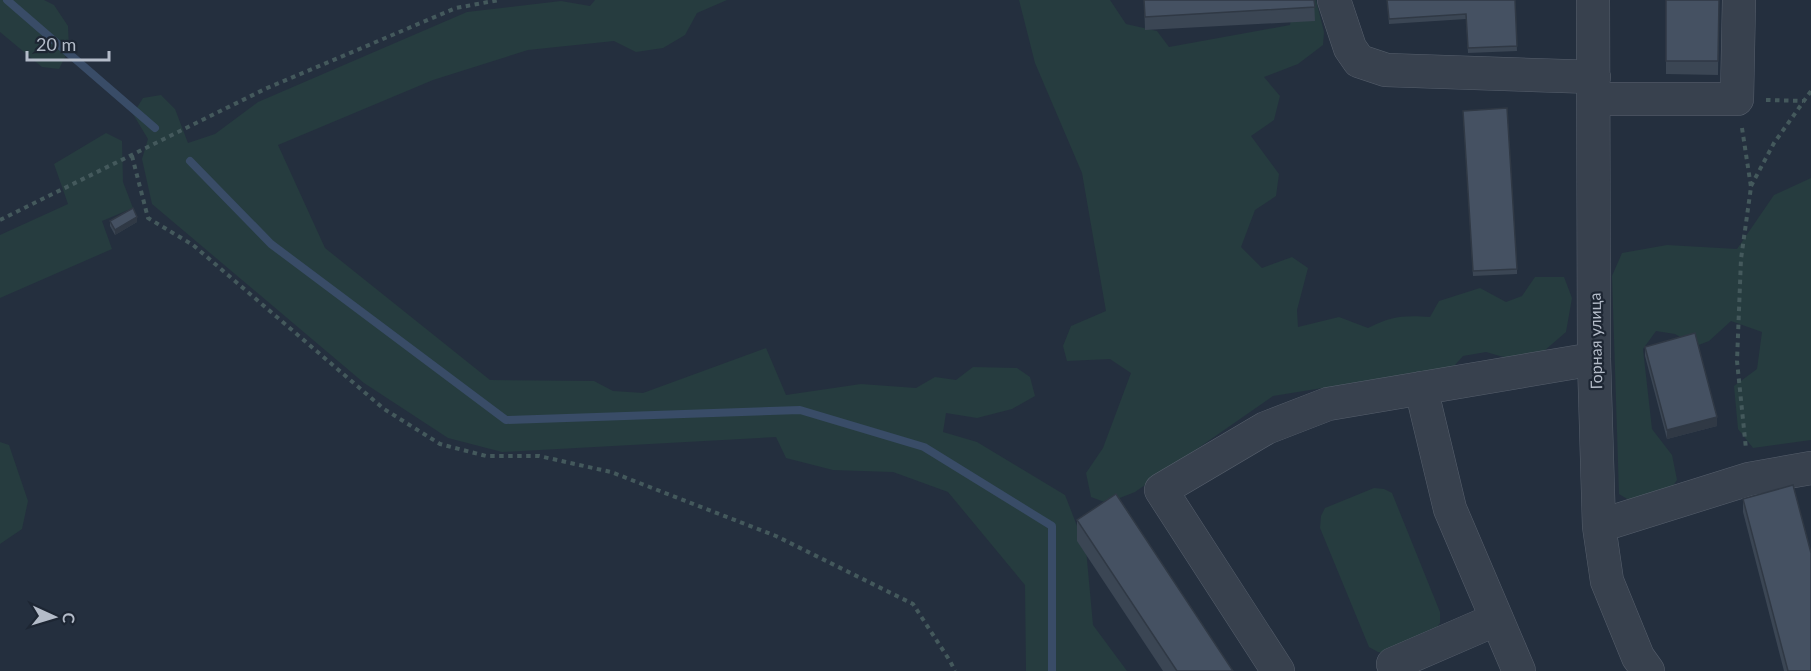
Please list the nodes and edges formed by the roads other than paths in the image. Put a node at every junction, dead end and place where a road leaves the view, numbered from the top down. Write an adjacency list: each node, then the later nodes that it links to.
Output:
1 (1334, 0): 4 (street)
2 (1593, 0): 4 (street, Горная улица)
3 (1739, 0): 4 (street)
4 (1594, 88): 5 (street, Горная улица)
5 (1594, 359): 6 (street); 8 (street, Горная улица)
6 (1421, 388): 9 (street); 11 (street)
7 (1811, 468): 8 (street)
8 (1599, 526): 13 (street, Горная улица)
9 (1497, 619): 10 (street); 12 (street)
10 (1393, 664)
11 (1278, 671)
12 (1519, 671)
13 (1648, 671)

